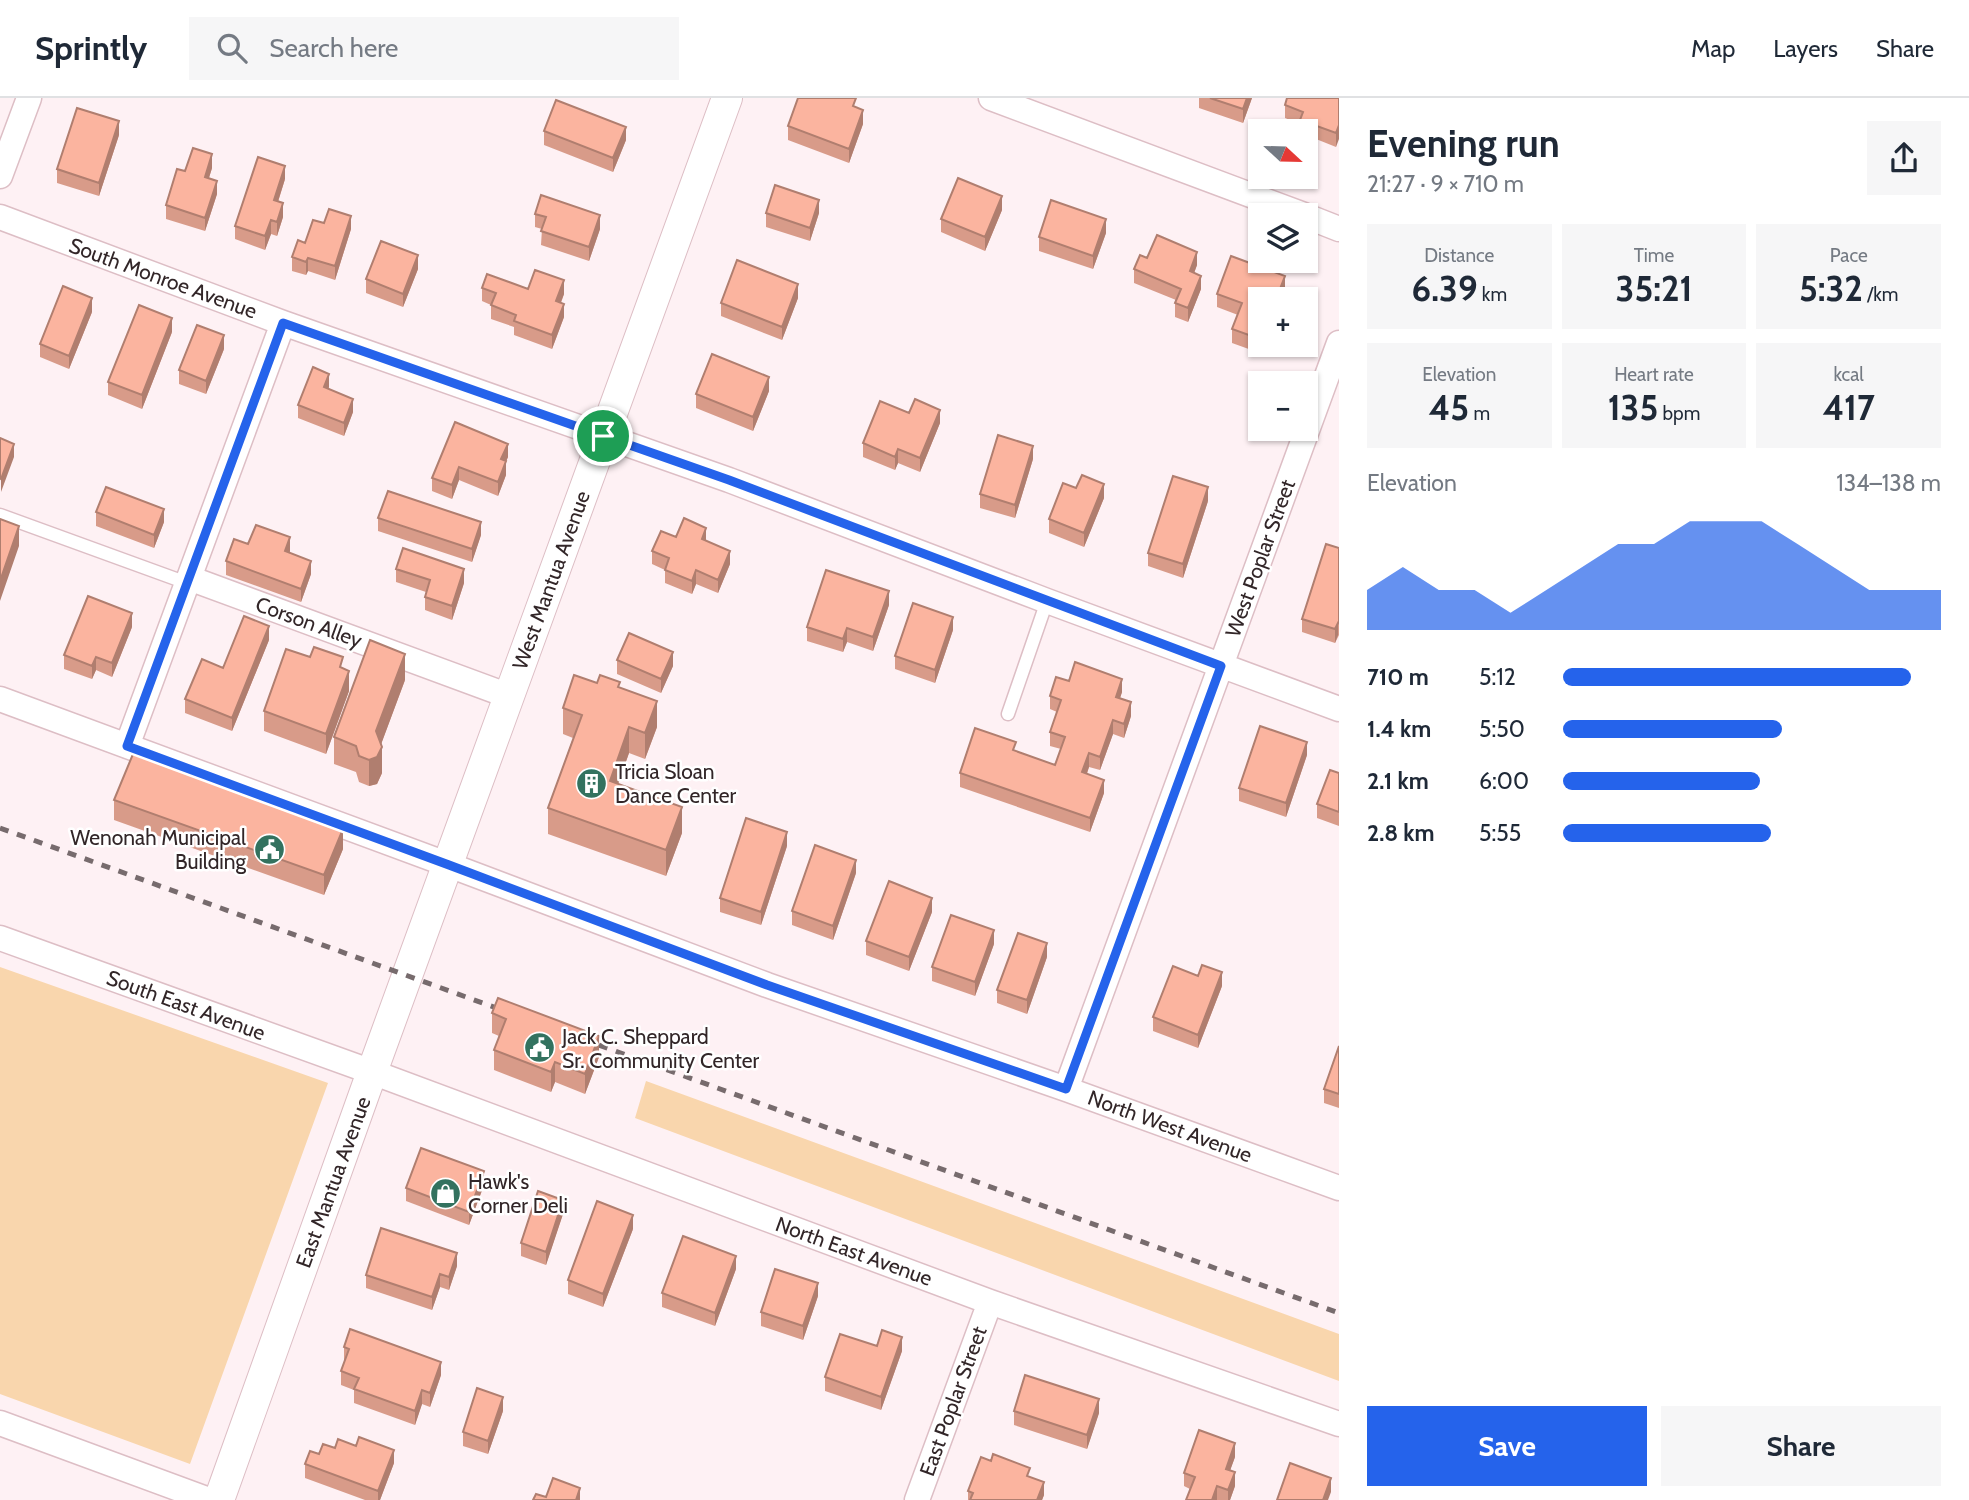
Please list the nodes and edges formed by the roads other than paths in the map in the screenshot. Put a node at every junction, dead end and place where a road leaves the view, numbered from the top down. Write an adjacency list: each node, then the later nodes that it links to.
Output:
1 (29, 98): 4 (street)
2 (727, 98): 11 (street, West Mantua Avenue)
3 (992, 98): 5 (street)
4 (0, 176)
5 (1271, 203)
6 (0, 217): 9 (street, South Monroe Avenue)
7 (1318, 221): 8 (street)
8 (1339, 229)
9 (283, 323): 11 (street, South Monroe Avenue); 13 (street)
10 (1339, 343): 15 (street, West Poplar Street)
11 (603, 436): 14 (street, South Monroe Avenue); 16 (street, West Mantua Avenue)
12 (0, 515): 13 (lane)
13 (188, 580): 16 (street, Corson Alley); 20 (street)
14 (1047, 601): 15 (street, South Monroe Avenue); 19 (lane)
15 (1221, 666): 18 (street, South Monroe Avenue); 24 (street, West Poplar Street)
16 (509, 696): 21 (street, West Mantua Avenue)
17 (0, 699): 20 (street, North West Avenue)
18 (1339, 709)
19 (1008, 714)
20 (127, 746): 21 (street, North West Avenue)
21 (449, 865): 23 (street, East Mantua Avenue); 24 (street, North West Avenue)
22 (0, 938): 23 (street, South East Avenue)
23 (372, 1072): 26 (street, North East Avenue); 30 (street, East Mantua Avenue)
24 (1066, 1089): 25 (street, North West Avenue)
25 (1339, 1188)
26 (989, 1302): 28 (street, North East Avenue); 31 (street, East Poplar Street)
27 (0, 1423): 29 (street)
28 (1339, 1424)
29 (209, 1500)
30 (219, 1500)
31 (917, 1500)

